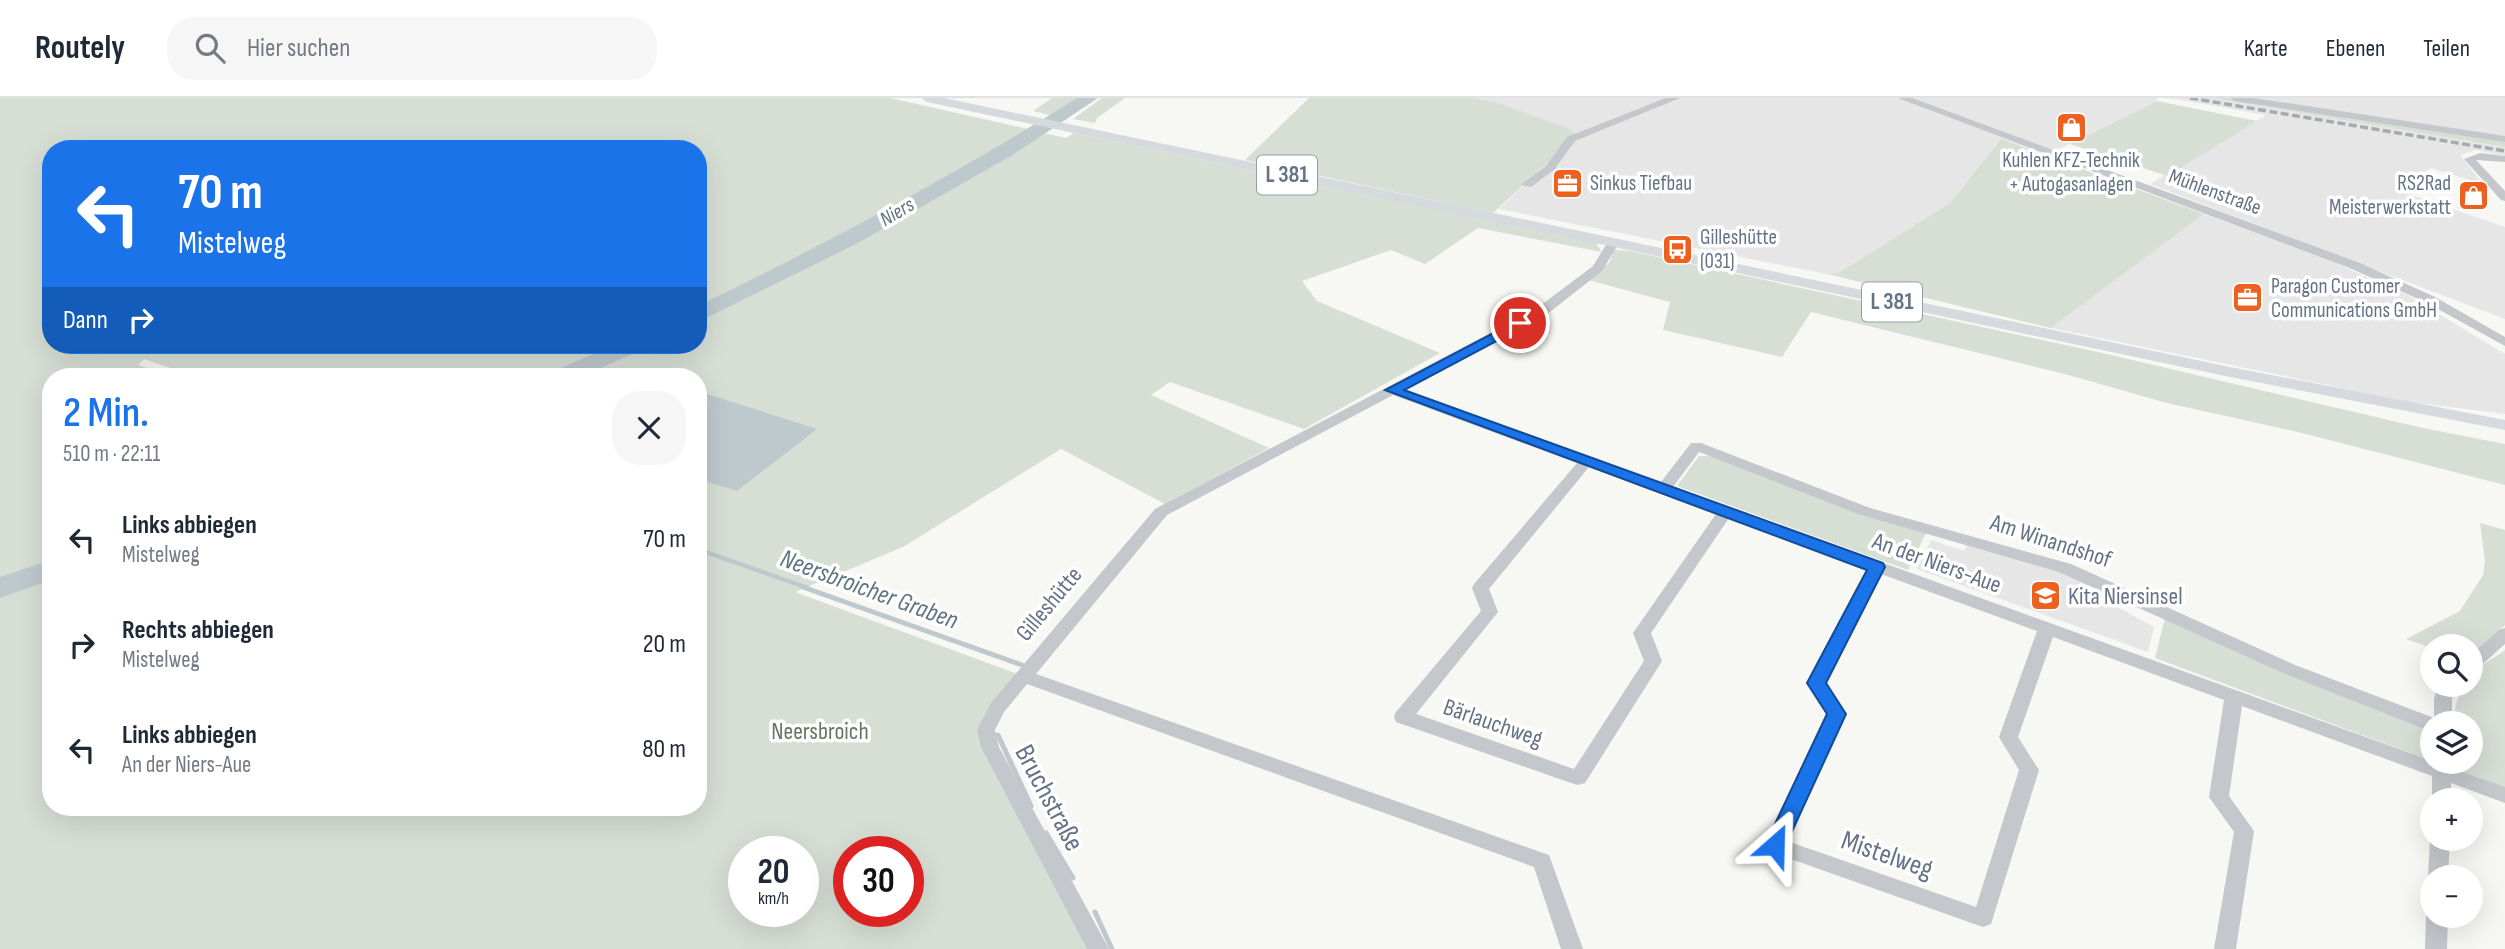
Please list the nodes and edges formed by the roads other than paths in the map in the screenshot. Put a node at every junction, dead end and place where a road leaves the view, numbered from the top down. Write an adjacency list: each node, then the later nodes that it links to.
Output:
1 (927, 98): 9 (main road, L 381)
2 (1675, 98): 7 (street)
3 (1903, 98): 10 (street, Mühlenstraße)
4 (2235, 98): 5 (street)
5 (2505, 139)
6 (2505, 159): 8 (street)
7 (1527, 185)
8 (2505, 198)
9 (1613, 243): 11 (street, Gilleshütte); 12 (main road, L 381)
10 (2505, 342)
11 (1392, 390): 15 (street, An der Niers-Aue); 22 (street, Gilleshütte)
12 (2444, 414): 13 (main road, L 381); 14 (main road)
13 (2505, 425)
14 (2505, 433)
15 (1586, 461): 16 (street, An der Niers-Aue); 17 (street, Bärlauchweg)
16 (1664, 489): 17 (street, An der Niers-Aue); 24 (street, Am Winandshof)
17 (1726, 512): 18 (street, An der Niers-Aue)
18 (1877, 567): 19 (street, An der Niers-Aue); 19 (street, Mistelweg)
19 (2047, 629): 23 (street, An der Niers-Aue)
20 (2505, 634): 21 (street)
21 (2483, 654)
22 (1023, 676): 29 (street, Bruchstraße); 30 (street, Gilleshütte)
23 (2234, 697): 25 (street, An der Niers-Aue); 31 (street)
24 (2420, 721)
25 (2420, 760)
26 (2458, 774): 27 (street, An der Niers-Aue)
27 (2505, 795)
28 (2437, 928): 32 (street)
29 (1098, 949)
30 (1572, 949)
31 (2225, 949)
32 (2436, 949)

